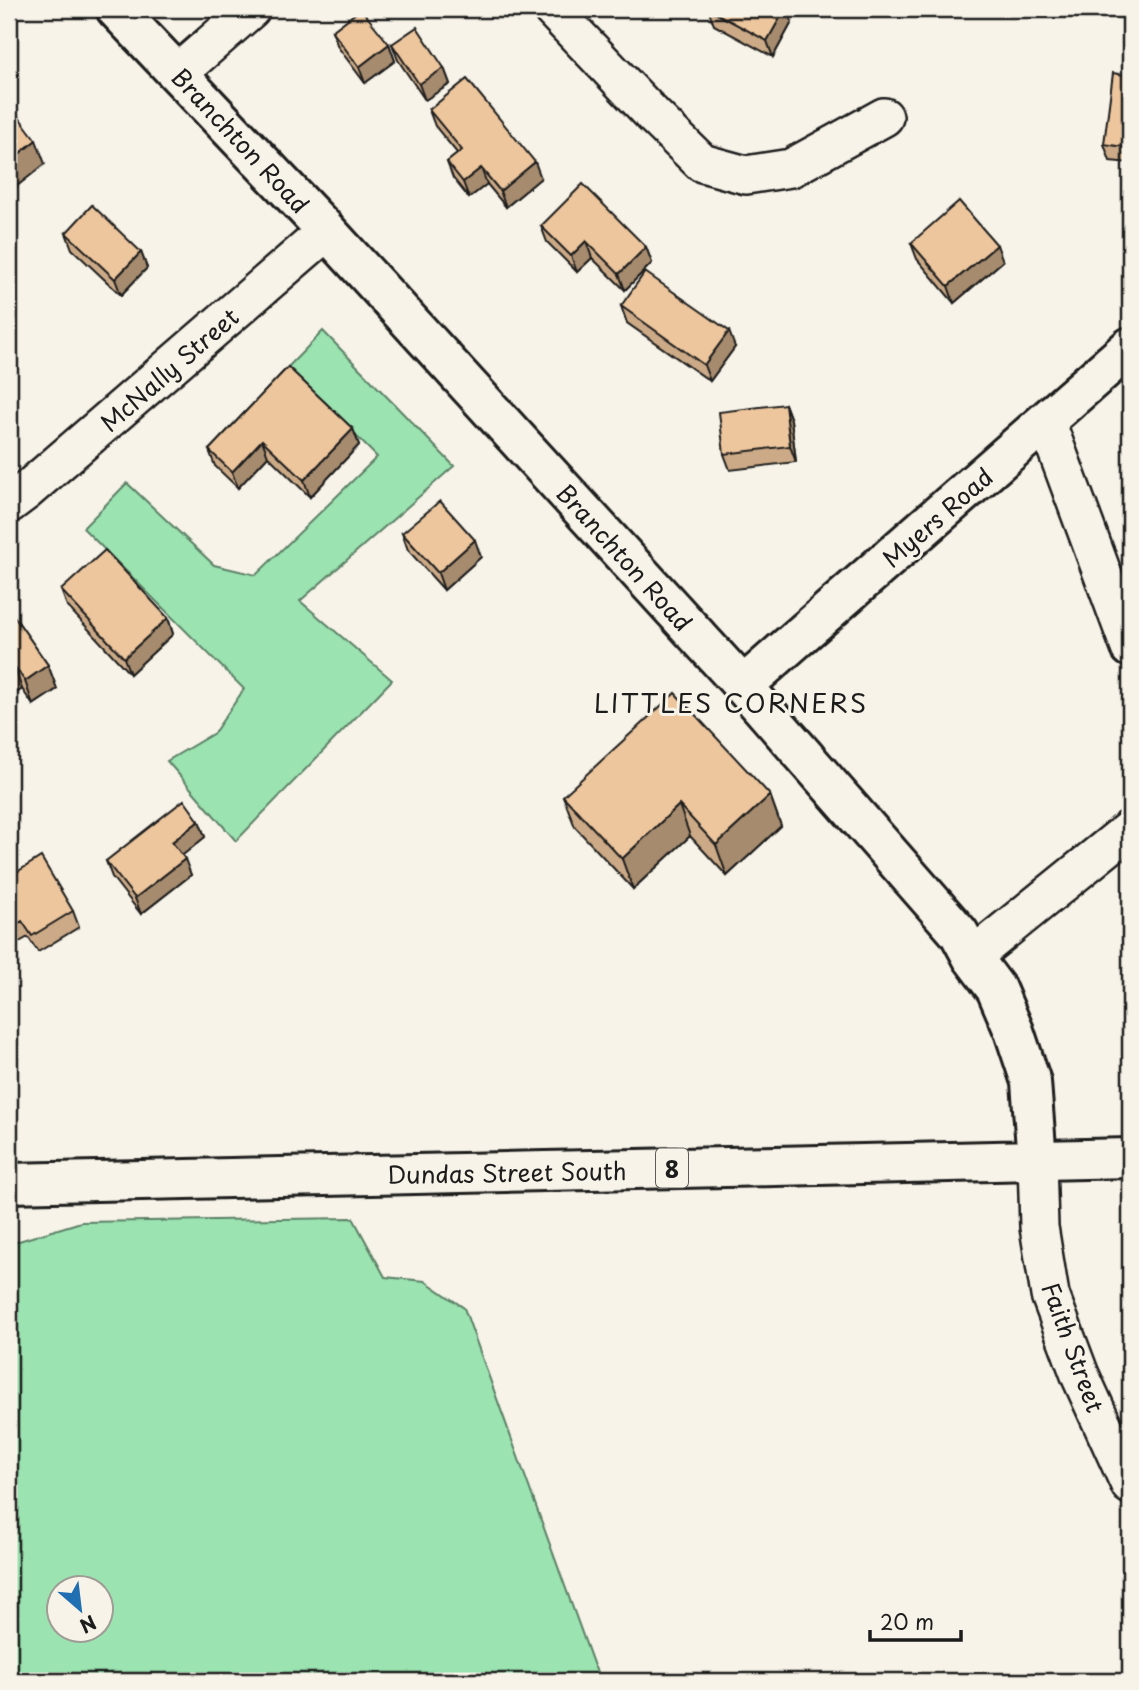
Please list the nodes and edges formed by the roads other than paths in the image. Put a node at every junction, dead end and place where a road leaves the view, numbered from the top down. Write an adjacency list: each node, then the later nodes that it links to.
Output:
1 (116, 9): 4 (main road, Branchton Road)
2 (251, 9): 4 (street)
3 (552, 9): 5 (street)
4 (178, 73): 6 (main road, Branchton Road)
5 (884, 117)
6 (327, 231): 9 (street, McNally Street); 11 (main road, Branchton Road)
7 (1130, 347): 8 (main road, Myers Road)
8 (1046, 421): 10 (street); 11 (main road, Myers Road)
9 (9, 504)
10 (1130, 648)
11 (743, 686): 13 (main road, Branchton Road)
12 (1130, 829): 13 (street)
13 (972, 957): 15 (main road, Branchton Road)
14 (1130, 1158): 15 (main road, Dundas Street South)
15 (1037, 1161): 16 (main road, Dundas Street South / 8); 17 (street, Faith Street)
16 (9, 1182)
17 (1130, 1485)

